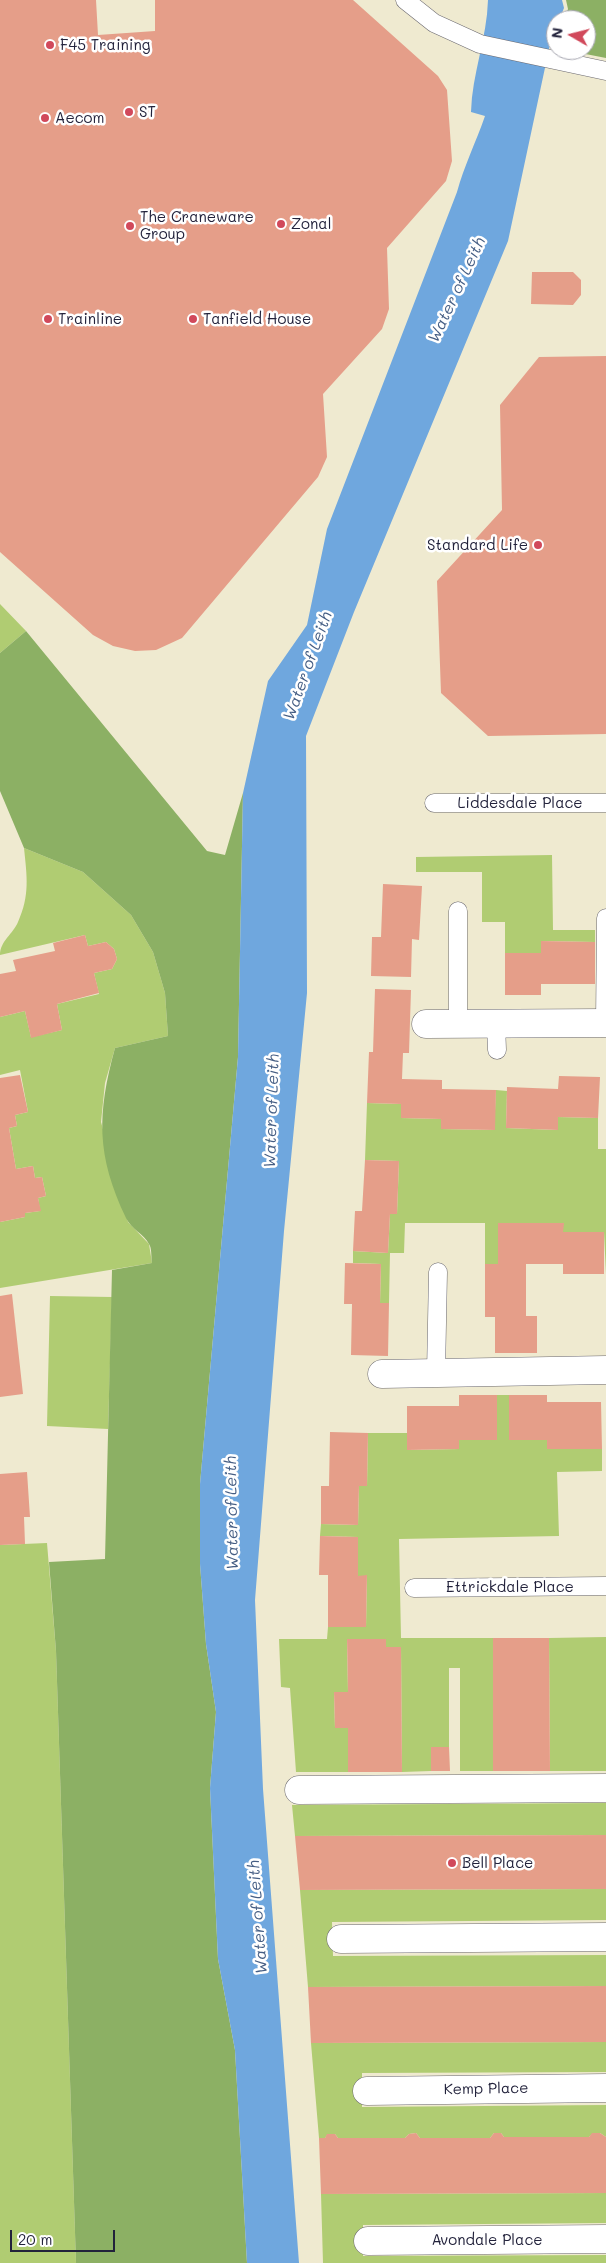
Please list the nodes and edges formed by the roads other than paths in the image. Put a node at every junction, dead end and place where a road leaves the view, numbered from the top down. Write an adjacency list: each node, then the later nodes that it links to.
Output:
1 (405, 0): 2 (lane)
2 (598, 69)
3 (606, 802): 4 (lane, Liddesdale Place)
4 (434, 803)
5 (458, 911): 9 (lane)
6 (606, 918): 7 (lane)
7 (606, 1023): 9 (street)
8 (426, 1024): 9 (street)
9 (458, 1024)
10 (438, 1272): 12 (lane)
11 (606, 1370): 12 (street)
12 (436, 1373): 13 (street)
13 (382, 1374)
14 (606, 1586): 15 (lane, Ettrickdale Place)
15 (414, 1588)
16 (606, 1788): 17 (street)
17 (299, 1790)
18 (606, 1937): 19 (street)
19 (341, 1939)
20 (606, 2088): 21 (street, Kemp Place)
21 (367, 2090)
22 (606, 2239): 23 (street, Avondale Place)
23 (368, 2241)

